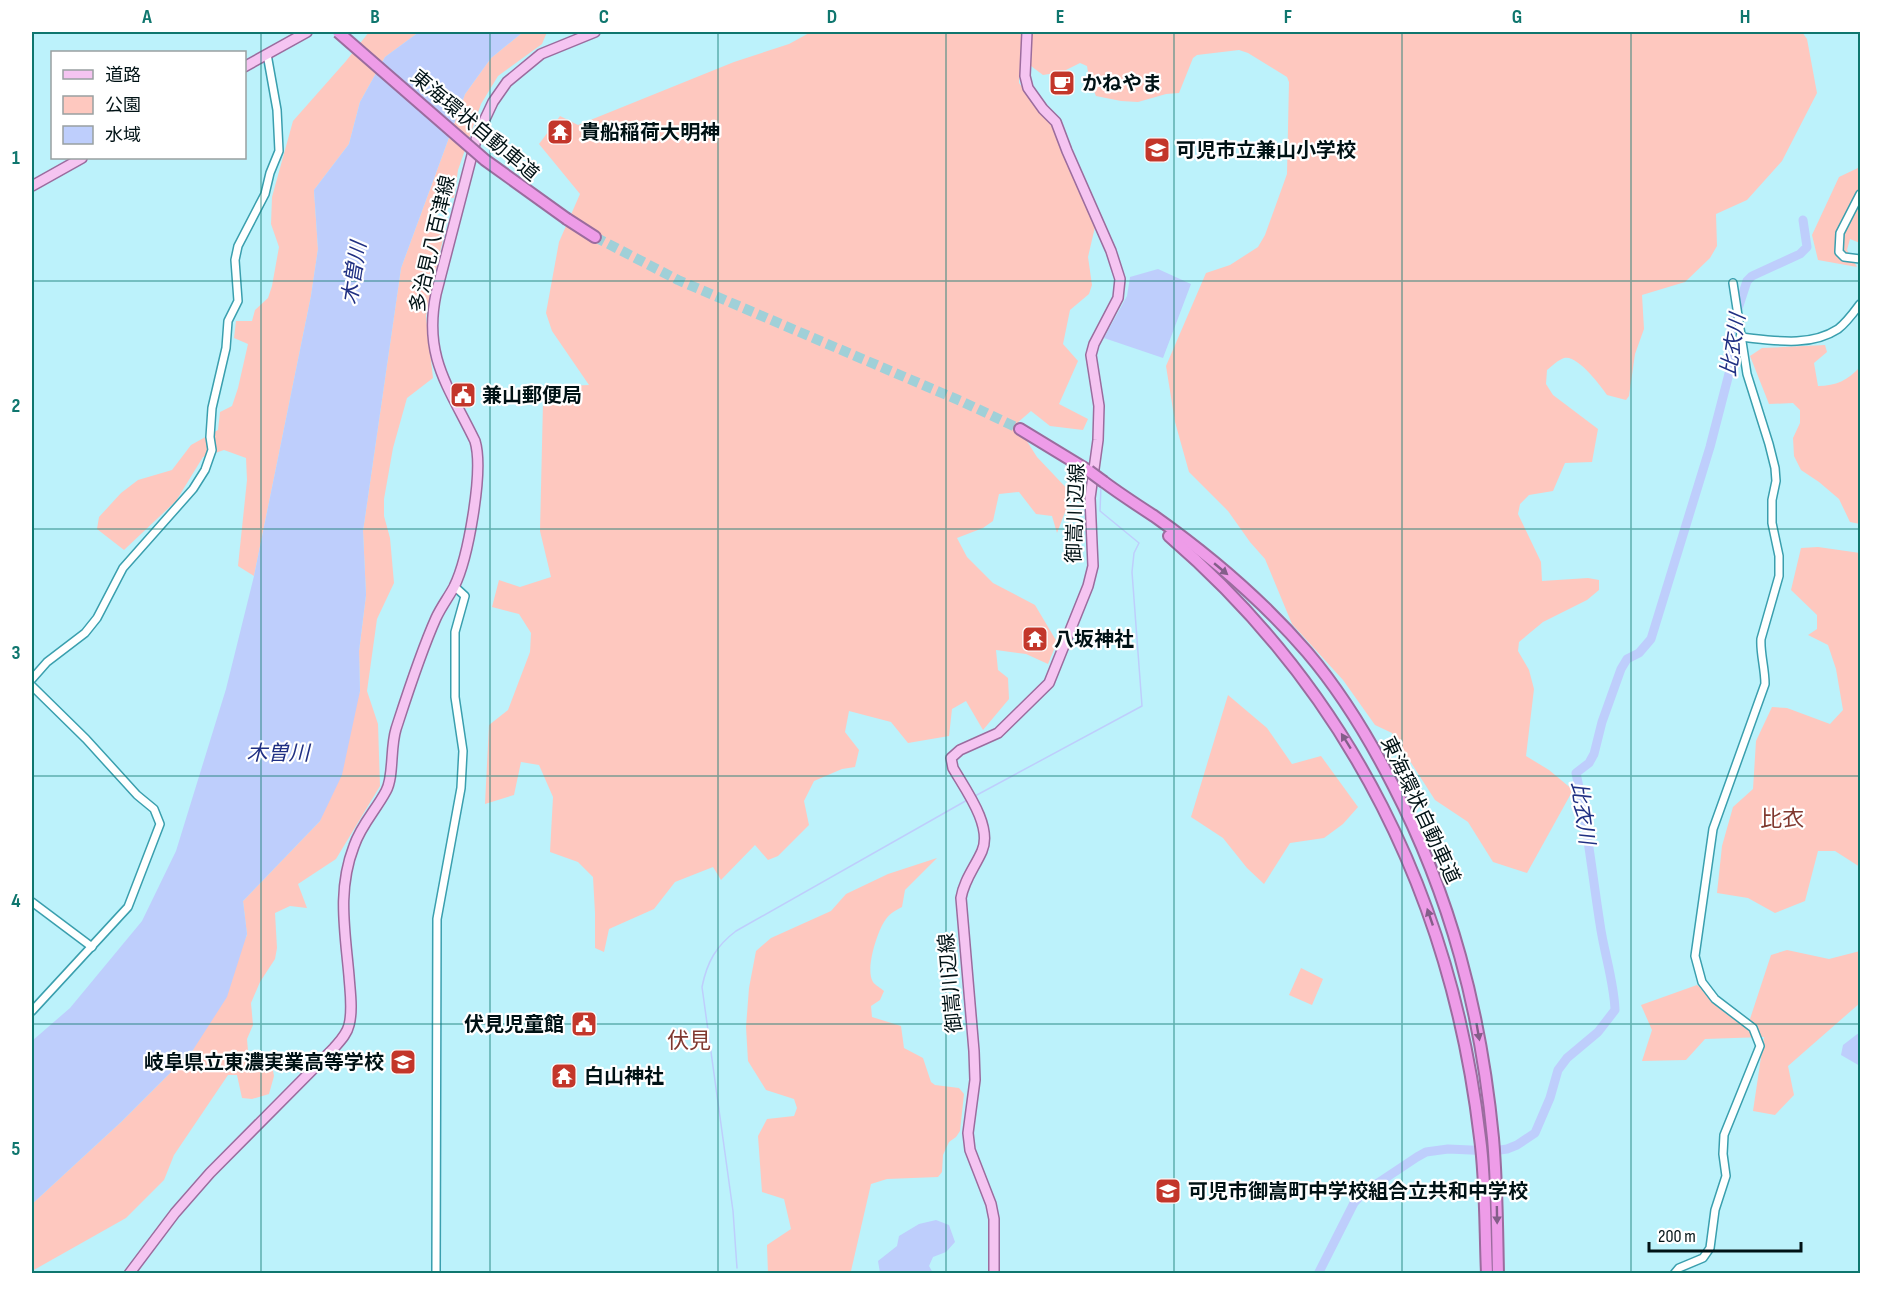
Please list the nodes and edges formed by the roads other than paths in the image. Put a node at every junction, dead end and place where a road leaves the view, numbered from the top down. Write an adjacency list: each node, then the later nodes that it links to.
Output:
1 (308, 32): 5 (main road)
2 (338, 32): 10 (highway, 東海環状自動車道, bridge)
3 (595, 32): 17 (main road, 多治見八百津線)
4 (1028, 32): 25 (main road, 御嵩川辺線)
5 (267, 54): 6 (main road); 18 (street)
6 (246, 66)
7 (80, 159): 8 (main road)
8 (32, 186)
9 (1860, 194): 11 (street)
10 (595, 237)
11 (1860, 259)
12 (1732, 283): 14 (street)
13 (1860, 304): 14 (street)
14 (1740, 337): 28 (street)
15 (1020, 429): 16 (highway, 東海環状自動車道, bridge)
16 (1123, 496): 26 (highway, 東海環状自動車道, one-way to 16); 27 (highway, 東海環状自動車道, one-way to 27)
17 (454, 586): 23 (main road, 多治見八百津線); 24 (street)
18 (32, 679)
19 (32, 686): 21 (street)
20 (32, 902): 21 (street)
21 (92, 948): 22 (street)
22 (32, 1011)
23 (129, 1274)
24 (436, 1274)
25 (994, 1274)
26 (1487, 1274)
27 (1498, 1274)
28 (1674, 1274)

